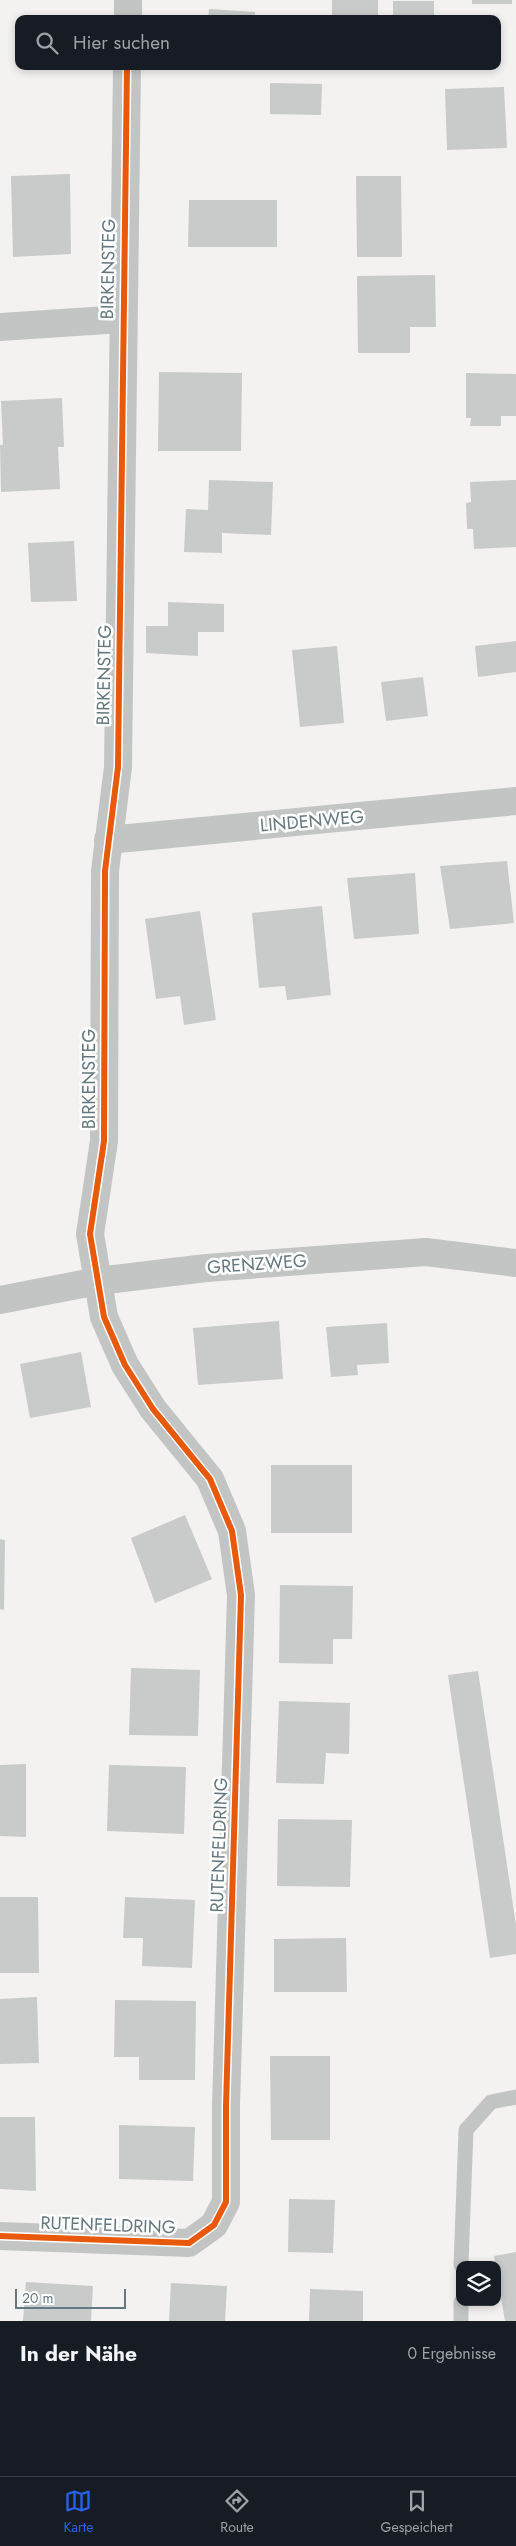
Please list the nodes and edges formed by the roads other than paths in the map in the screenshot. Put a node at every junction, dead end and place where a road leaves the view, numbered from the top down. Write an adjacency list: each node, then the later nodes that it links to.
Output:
1 (128, 0): 2 (street)
2 (128, 15)
3 (127, 70): 4 (street, BIRKENSTEG)
4 (122, 319): 5 (street); 7 (street, BIRKENSTEG)
5 (0, 327)
6 (516, 801): 7 (street, LINDENWEG)
7 (108, 840): 9 (street, BIRKENSTEG)
8 (516, 1262): 9 (street, GRENZWEG)
9 (98, 1281): 10 (street, GRENZWEG); 12 (street, RUTENFELDRING)
10 (0, 1300)
11 (516, 2097): 13 (lane)
12 (0, 2236)
13 (461, 2261)
14 (461, 2306): 15 (lane)
15 (461, 2321)

